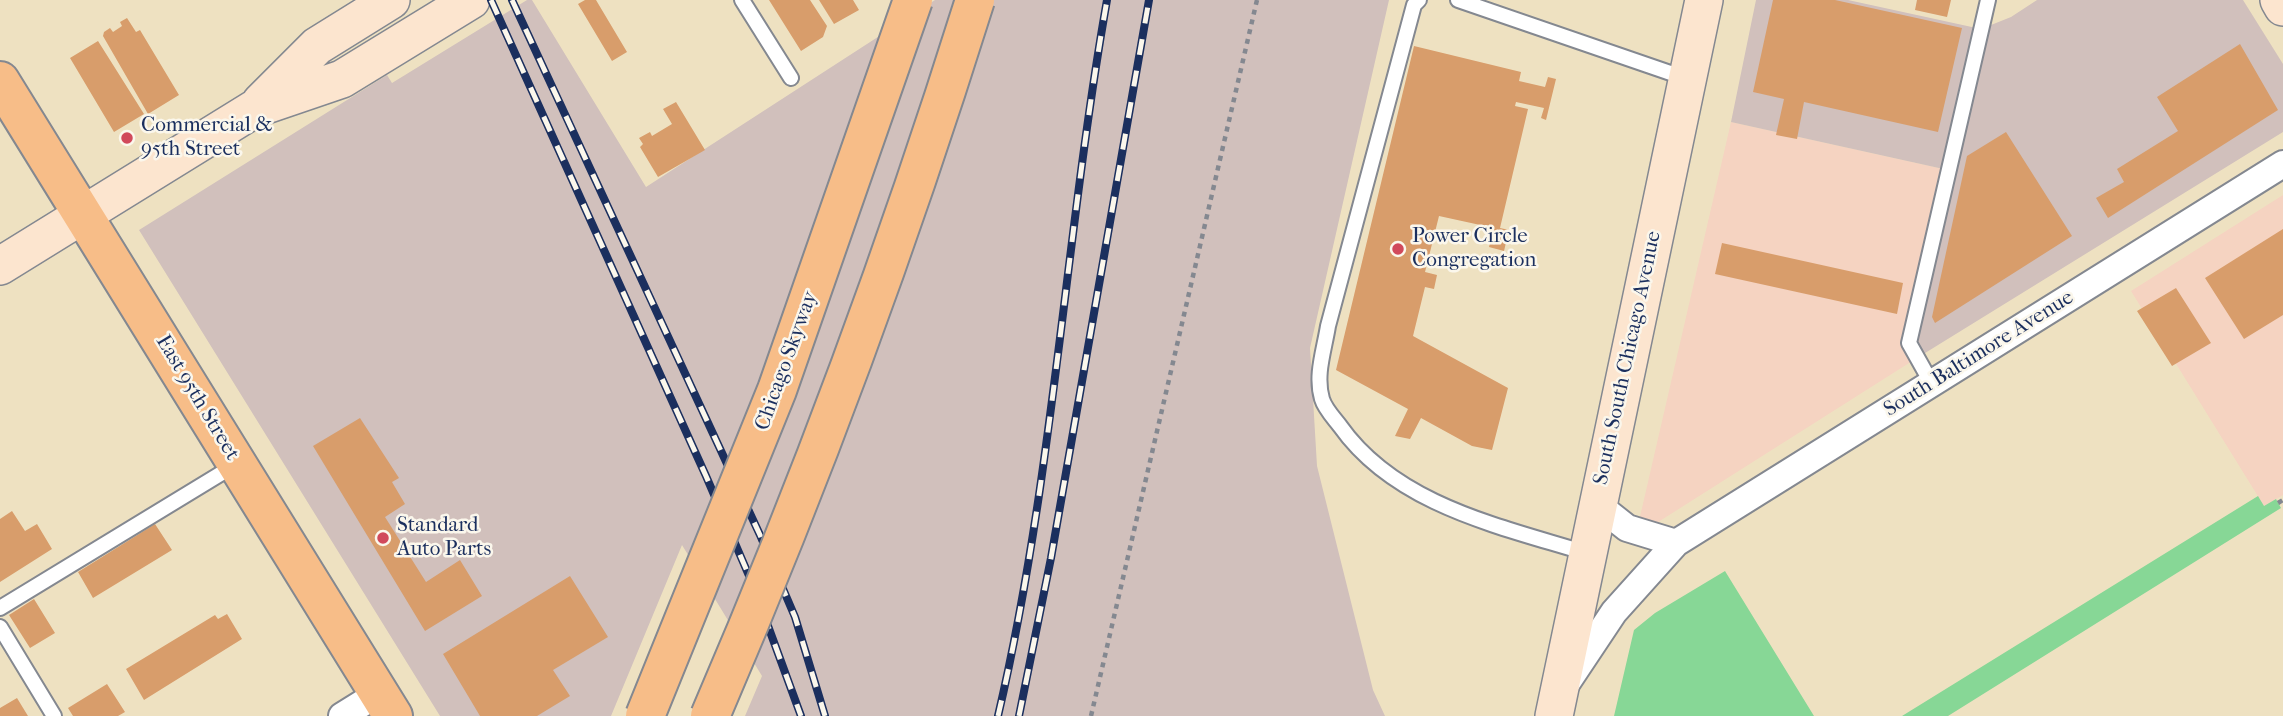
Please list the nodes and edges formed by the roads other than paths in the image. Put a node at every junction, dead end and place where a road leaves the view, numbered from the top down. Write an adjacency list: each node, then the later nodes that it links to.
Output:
1 (391, 0): 15 (main road)
2 (471, 0): 15 (main road)
3 (742, 0): 12 (lane)
4 (913, 0): 30 (main road, Chicago Skyway, bridge)
5 (975, 0): 31 (main road, bridge)
6 (1419, 0): 23 (lane)
7 (1458, 0): 13 (lane)
8 (1704, 0): 13 (main road, South South Chicago Avenue)
9 (1988, 0): 19 (lane)
10 (2279, 0): 11 (main road)
11 (2283, 7)
12 (791, 78)
13 (1685, 78): 21 (main road, South South Chicago Avenue)
14 (0, 81): 17 (main road, East 95th Street)
15 (254, 109): 17 (main road)
16 (2283, 164): 19 (street, South Baltimore Avenue)
17 (84, 214): 18 (main road); 20 (main road, East 95th Street)
18 (0, 266)
19 (1932, 384): 22 (street, South Baltimore Avenue)
20 (237, 464): 24 (lane); 26 (main road, East 95th Street)
21 (1598, 505): 22 (street); 23 (main road, South South Chicago Avenue)
22 (1676, 543): 27 (street, South Baltimore Avenue)
23 (1588, 553): 27 (main road, South South Chicago Avenue)
24 (0, 608)
25 (0, 628): 28 (lane)
26 (386, 705): 29 (street)
27 (1557, 705)
28 (54, 716)
29 (342, 716)
30 (645, 716)
31 (710, 716)

